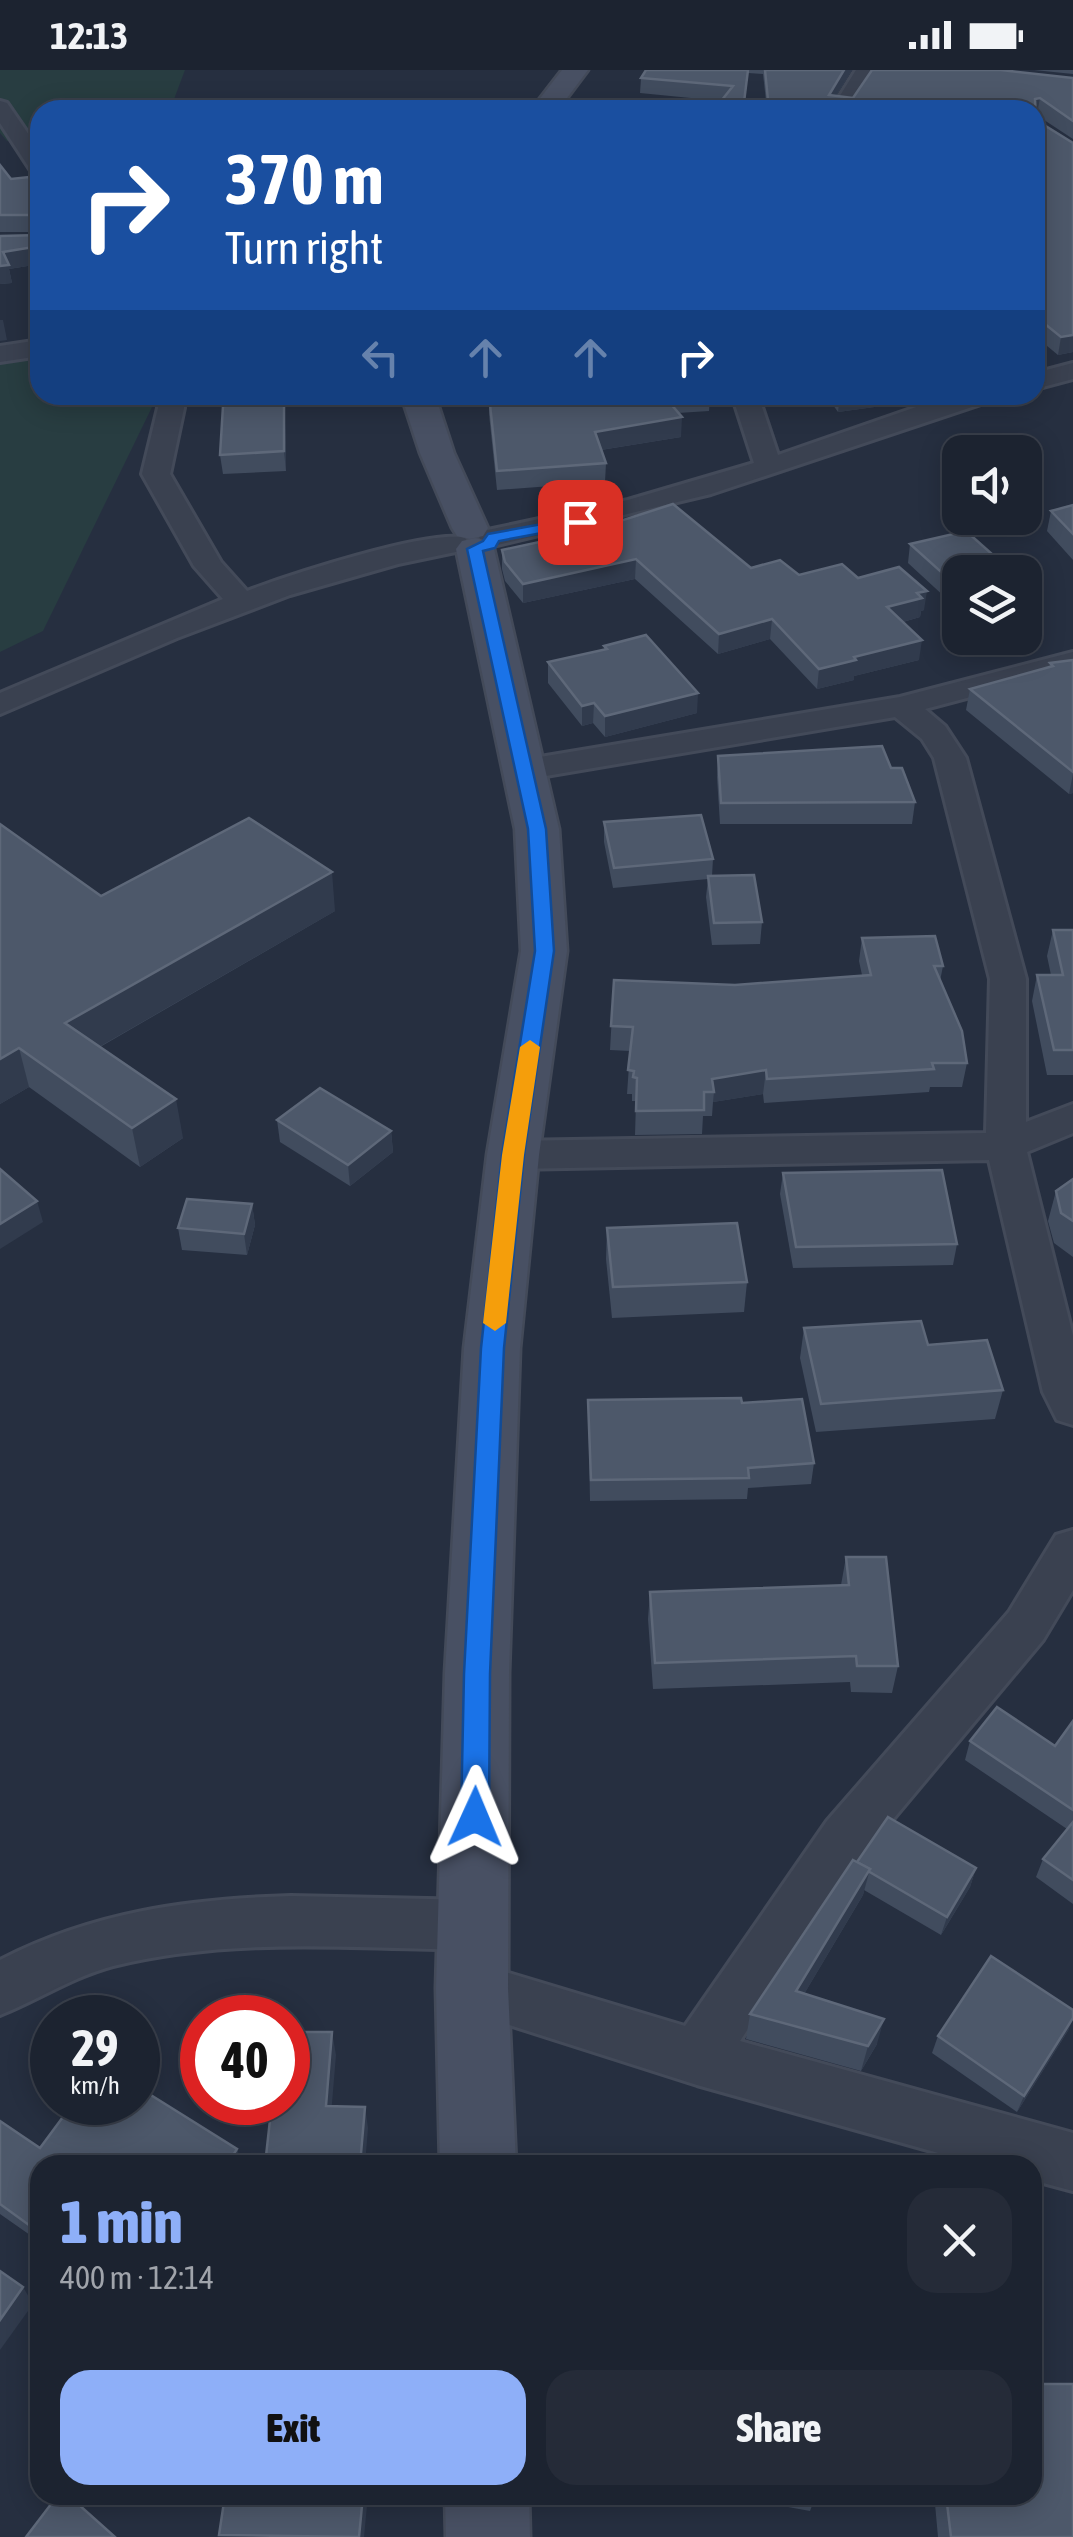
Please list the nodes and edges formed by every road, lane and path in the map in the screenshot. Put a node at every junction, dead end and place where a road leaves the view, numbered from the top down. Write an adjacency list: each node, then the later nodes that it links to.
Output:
1 (575, 70): 4 (street)
2 (840, 70): 3 (street)
3 (865, 72): 5 (street)
4 (552, 100)
5 (847, 100)
6 (0, 107): 7 (street)
7 (30, 152)
8 (30, 350): 9 (street)
9 (0, 354)
10 (171, 405): 16 (street)
11 (421, 405): 15 (street)
12 (747, 405): 14 (street)
13 (944, 405): 14 (street)
14 (769, 467): 15 (street)
15 (473, 540): 16 (street); 20 (street)
16 (241, 602): 18 (street)
17 (1073, 660): 19 (street)
18 (0, 706)
19 (902, 706): 20 (street); 22 (street)
20 (522, 770): 23 (street)
21 (1073, 1117): 22 (street)
22 (1006, 1146): 23 (street); 24 (street)
23 (513, 1155): 26 (street)
24 (1073, 1408)
25 (1073, 1549): 29 (street)
26 (473, 1924): 27 (street); 28 (street)
27 (472, 1988): 29 (street); 31 (street)
28 (0, 1989)
29 (697, 2057): 30 (street)
30 (1068, 2152)
31 (478, 2155)
32 (487, 2505): 33 (street)
33 (488, 2537)

